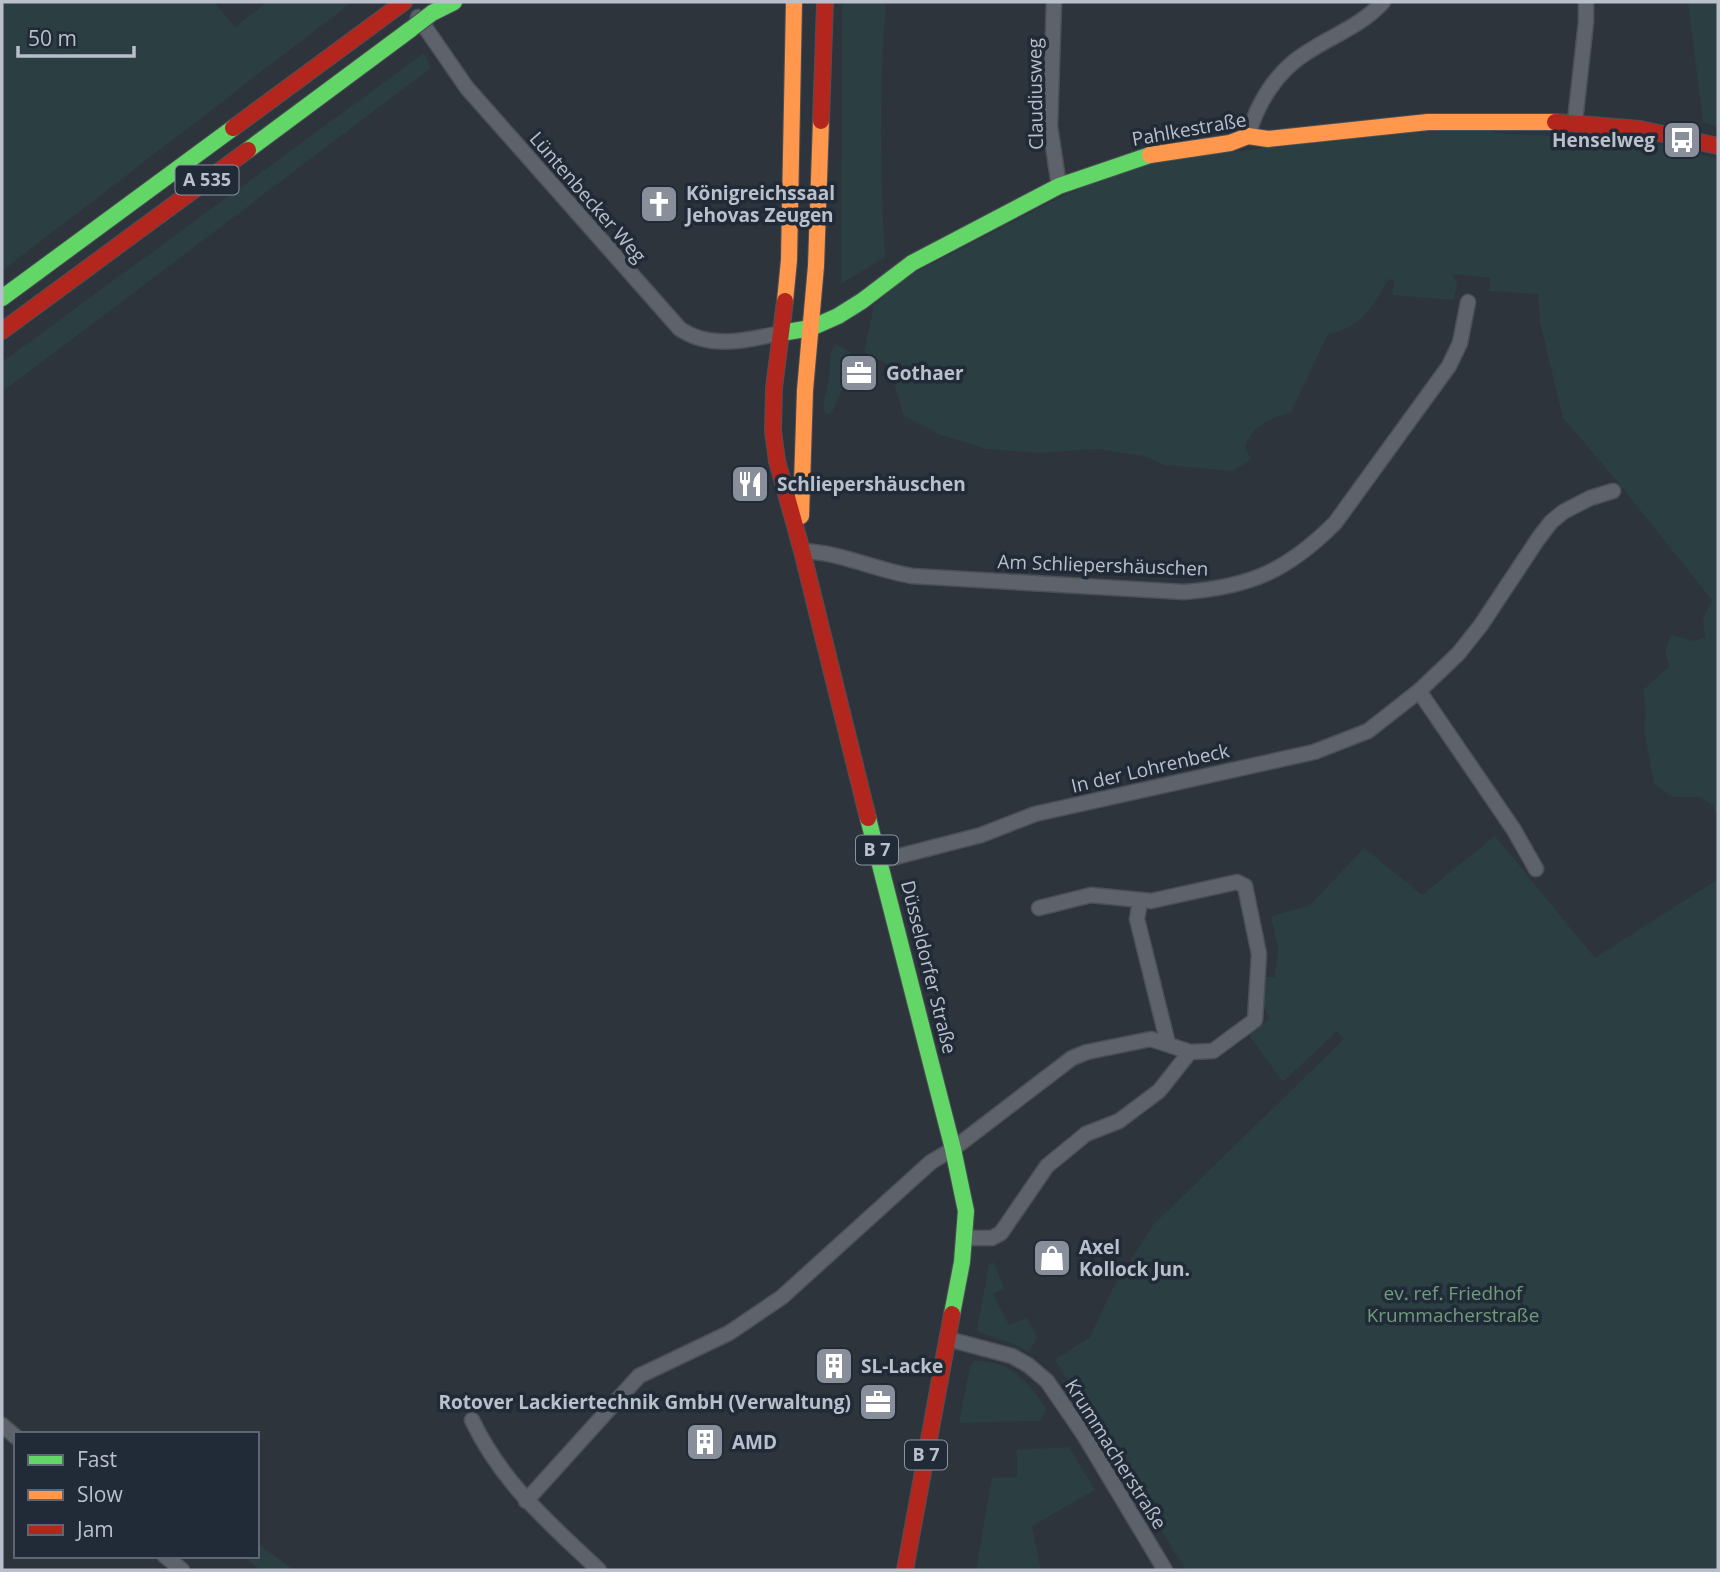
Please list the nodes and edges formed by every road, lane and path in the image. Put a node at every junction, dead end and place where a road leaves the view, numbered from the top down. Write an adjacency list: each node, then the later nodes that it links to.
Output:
1 (448, 2): 9 (main road, A 535)
2 (454, 2): 9 (main road)
3 (794, 2): 18 (main road, Düsseldorfer Straße / B 7)
4 (825, 2): 16 (main road, Düsseldorfer Straße / B 7)
5 (1054, 2): 13 (street, Claudiusweg)
6 (1383, 2): 11 (street)
7 (1586, 2): 10 (street)
8 (403, 4): 14 (main road, A 535); 18 (street, Lüntenbecker Weg)
9 (432, 13): 17 (main road, A 535, bridge)
10 (1575, 121): 11 (main road, Pahlkestraße); 12 (main road, Pahlkestraße)
11 (1248, 136): 13 (main road, Pahlkestraße)
12 (1718, 146)
13 (1059, 186): 16 (main road, Pahlkestraße)
14 (2, 298)
15 (1468, 302): 20 (street, Am Schliepershäuschen)
16 (811, 328): 18 (main road); 20 (main road, Düsseldorfer Straße / B 7)
17 (2, 331)
18 (781, 333): 20 (main road, Düsseldorfer Straße / B 7)
19 (1613, 491): 21 (street, In der Lohrenbeck)
20 (802, 551): 22 (main road, Düsseldorfer Straße / B 7)
21 (1419, 691): 22 (street, In der Lohrenbeck); 23 (street)
22 (880, 861): 28 (main road, Düsseldorfer Straße / B 7)
23 (1536, 869)
24 (1140, 901): 25 (street); 26 (street); 27 (street)
25 (1039, 908)
26 (1168, 1044): 27 (street); 28 (street)
27 (1190, 1052): 29 (street)
28 (953, 1149): 29 (main road, Düsseldorfer Straße / B 7); 32 (street)
29 (965, 1238): 30 (main road, Düsseldorfer Straße / B 7)
30 (948, 1339): 36 (main road, Düsseldorfer Straße / B 7); 37 (street, Krummacherstraße)
31 (472, 1420): 32 (street)
32 (526, 1501): 35 (street)
33 (167, 1558): 34 (street)
34 (182, 1570)
35 (599, 1570)
36 (905, 1570)
37 (1165, 1570)

